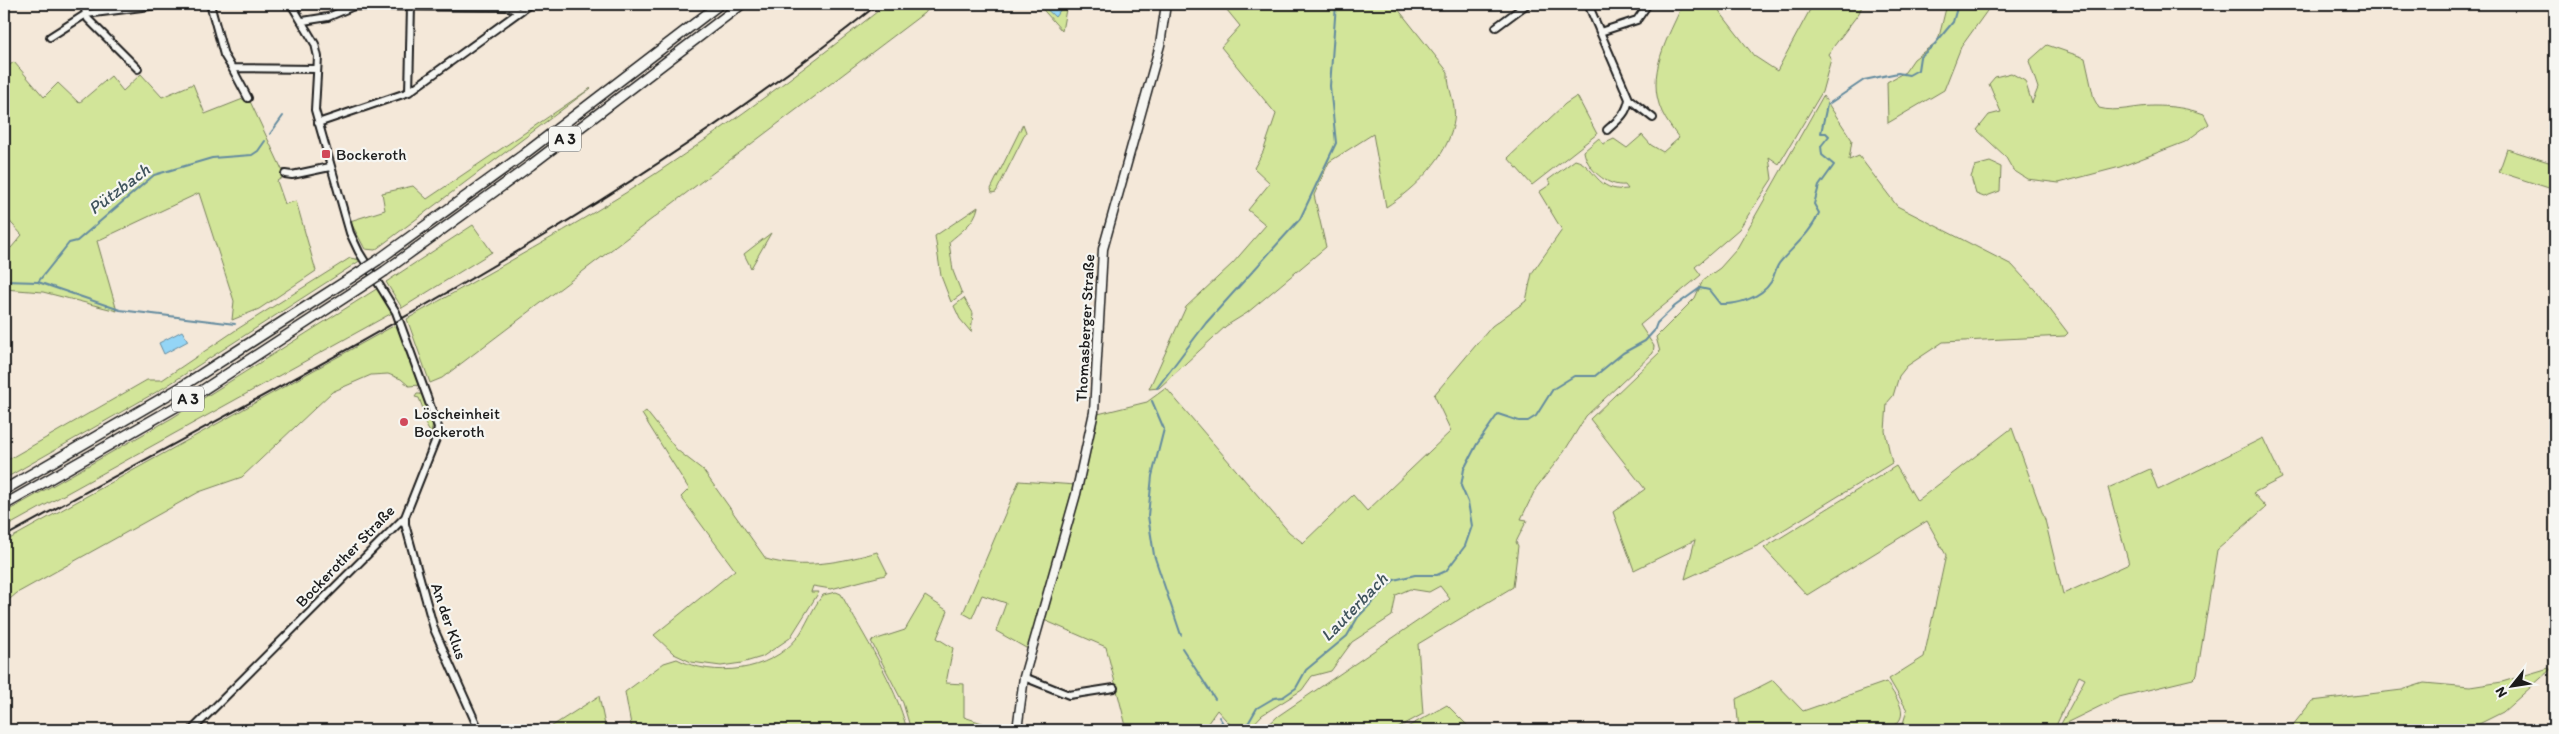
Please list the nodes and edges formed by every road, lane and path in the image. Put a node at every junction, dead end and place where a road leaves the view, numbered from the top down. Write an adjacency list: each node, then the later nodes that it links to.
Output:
1 (84, 4): 15 (street)
2 (166, 4): 15 (street)
3 (210, 4): 20 (street)
4 (291, 4): 16 (street, Bockerother Straße)
5 (530, 4): 14 (street)
6 (720, 4): 31 (highway, A 3, bridge)
7 (742, 4): 32 (highway, A 3, bridge)
8 (1166, 4): 34 (main road, Thomasberger Straße)
9 (1527, 4): 17 (street)
10 (1588, 4): 18 (street)
11 (1648, 4): 18 (street)
12 (355, 5): 13 (street); 16 (street)
13 (411, 6): 14 (street); 23 (street)
14 (520, 8): 23 (street)
15 (86, 14): 19 (street); 22 (street)
16 (303, 20): 21 (street, Bockerother Straße)
17 (1496, 28)
18 (1600, 32): 25 (street)
19 (50, 36)
20 (232, 68): 21 (street); 24 (street)
21 (317, 69): 27 (street, Bockerother Straße)
22 (138, 70)
23 (409, 92): 27 (street)
24 (248, 98)
25 (1629, 99): 26 (street); 28 (street)
26 (1653, 118)
27 (318, 123): 29 (street, Bockerother Straße)
28 (1607, 130)
29 (330, 167): 30 (street); 33 (street, Bockerother Straße)
30 (285, 174)
31 (4, 490)
32 (4, 505)
33 (405, 518): 36 (street, Bockerother Straße); 37 (street, An der Klus)
34 (1024, 677): 35 (street); 38 (main road, Thomasberger Straße)
35 (1114, 688)
36 (192, 730)
37 (479, 730)
38 (1017, 730)

